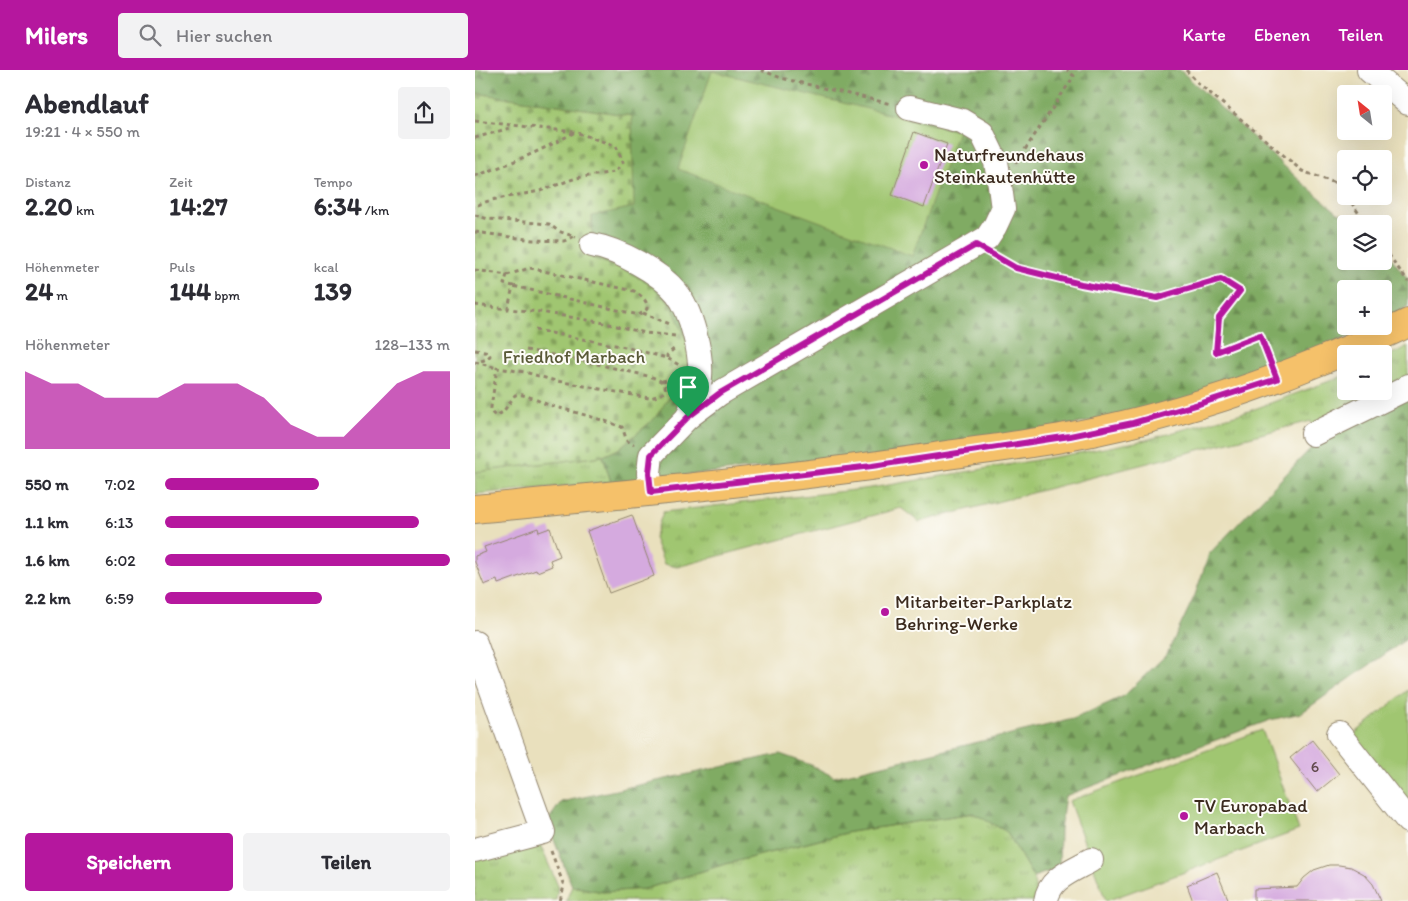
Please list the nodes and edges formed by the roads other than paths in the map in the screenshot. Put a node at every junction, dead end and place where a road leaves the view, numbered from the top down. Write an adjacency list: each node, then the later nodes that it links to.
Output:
1 (1369, 70): 2 (lane)
2 (1408, 103)
3 (909, 108): 7 (lane)
4 (583, 241): 7 (lane)
5 (1408, 323): 9 (main road)
6 (1408, 386): 8 (lane)
7 (688, 417): 9 (lane)
8 (1313, 434)
9 (651, 492): 10 (main road)
10 (475, 509)
11 (475, 643): 14 (lane)
12 (1339, 734): 13 (lane)
13 (1408, 821)
14 (475, 850)
15 (1091, 860): 16 (lane)
16 (1046, 901)

